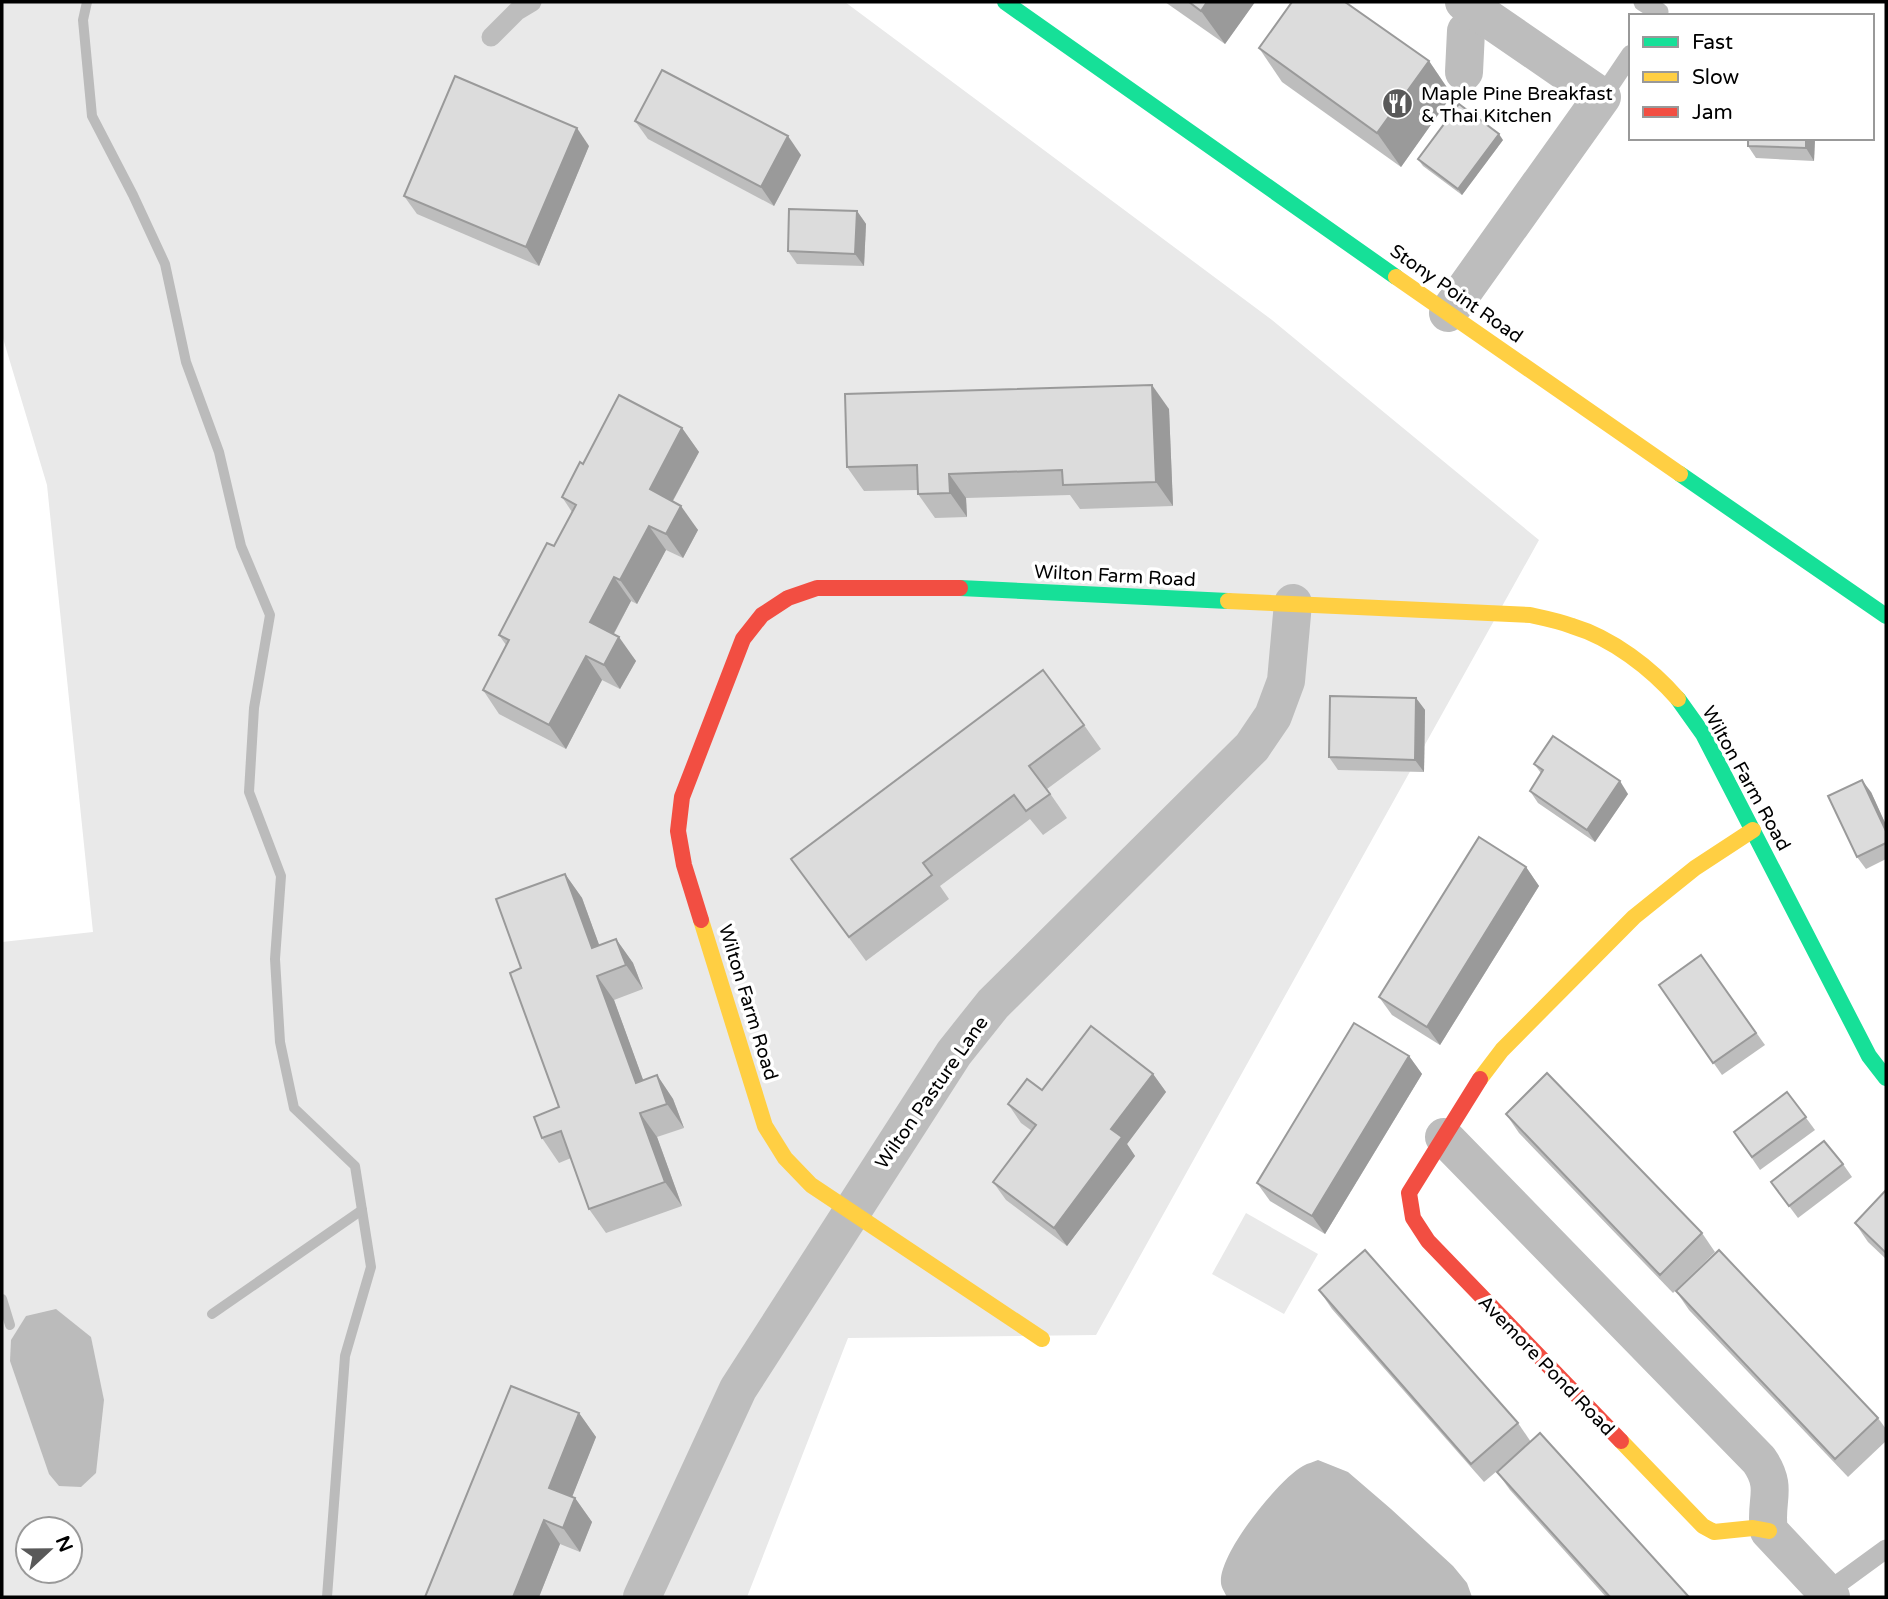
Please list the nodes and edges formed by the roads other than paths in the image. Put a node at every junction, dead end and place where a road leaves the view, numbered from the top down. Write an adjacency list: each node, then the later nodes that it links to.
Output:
1 (532, 2): 4 (lane)
2 (1005, 2): 8 (street, Stony Point Road)
3 (1465, 16): 6 (street); 7 (street)
4 (491, 37)
5 (1629, 57): 7 (lane)
6 (1464, 72)
7 (1602, 97): 8 (street)
8 (1448, 313): 10 (street, Stony Point Road)
9 (1293, 603): 11 (street, Wilton Farm Road); 14 (street, Wilton Pasture Lane); 14 (street, Wilton Farm Road)
10 (1886, 616)
11 (1753, 830): 12 (street, Wilton Farm Road); 13 (street, Avemore Pond Road)
12 (1886, 1078)
13 (1444, 1137): 16 (street); 16 (street, Avemore Pond Road)
14 (851, 1211): 15 (street, Wilton Farm Road); 19 (street, Wilton Pasture Lane)
15 (1042, 1339)
16 (1769, 1531): 18 (street)
17 (1886, 1549): 18 (lane)
18 (1829, 1595)
19 (642, 1597)

